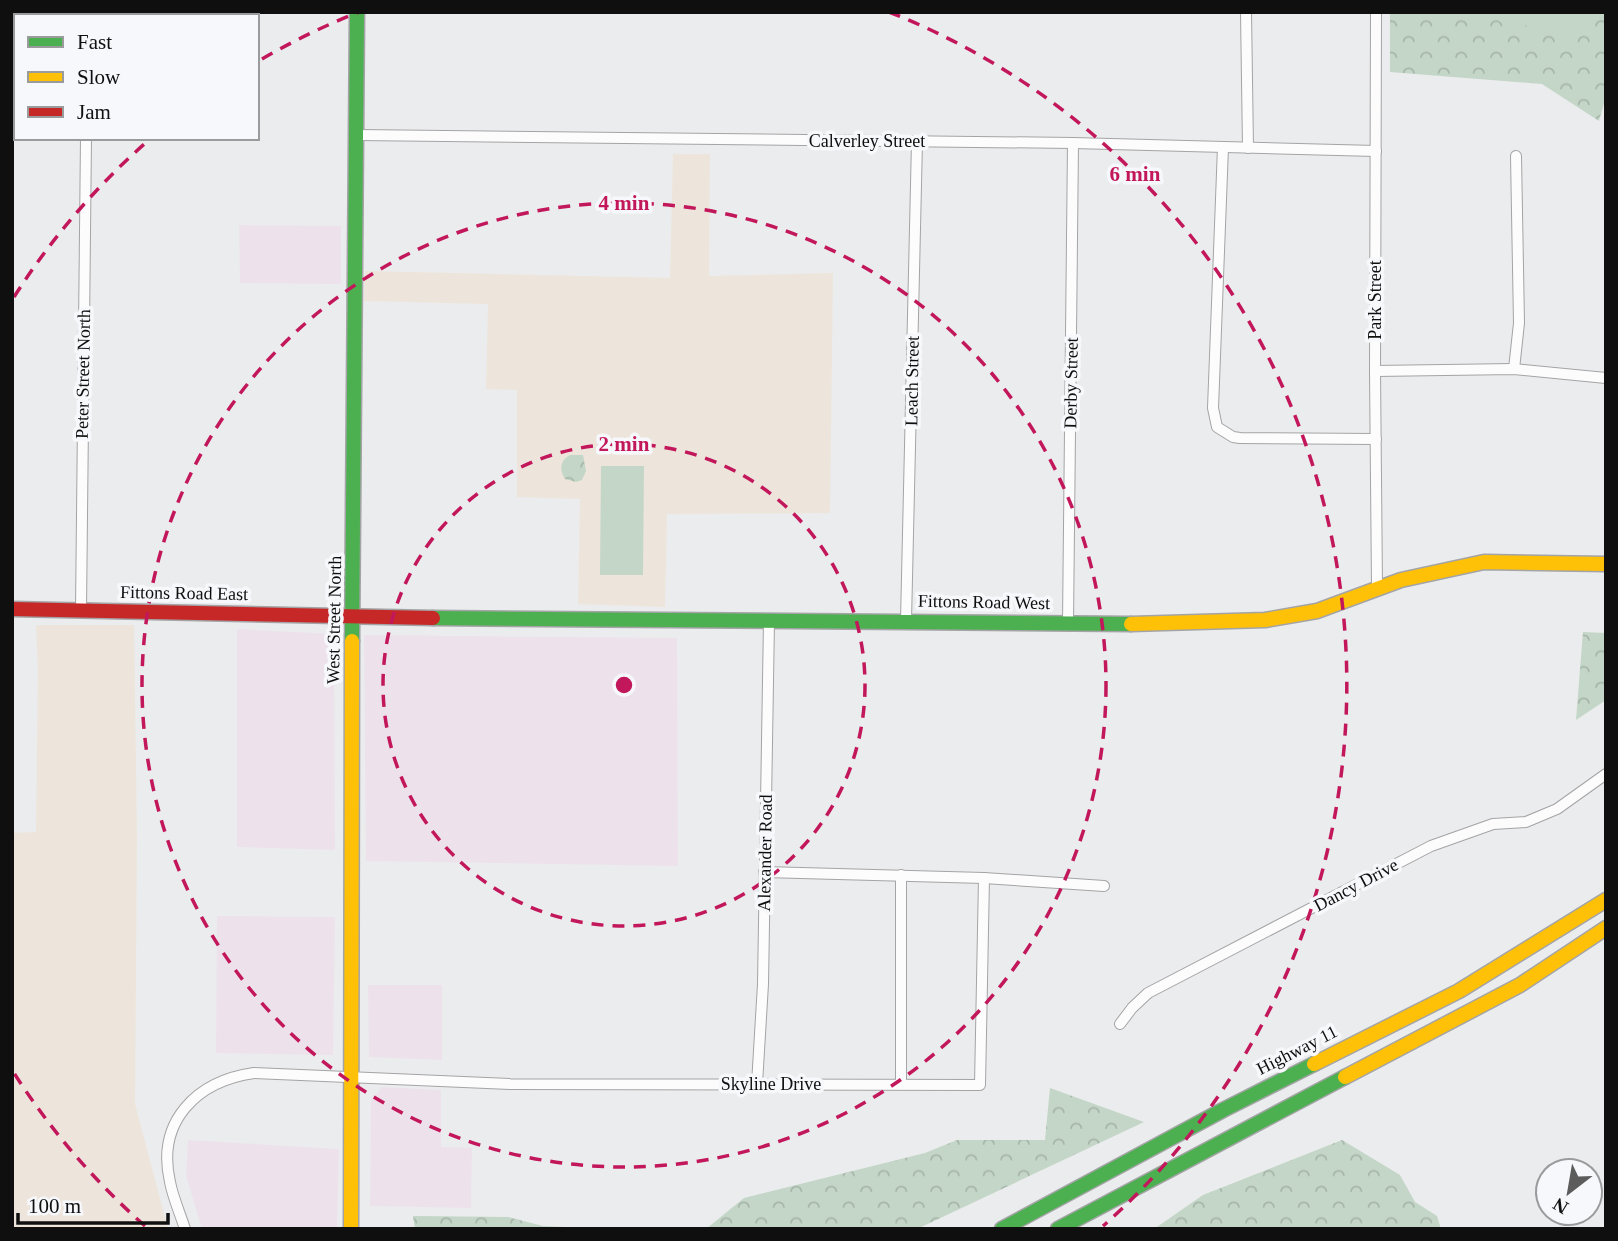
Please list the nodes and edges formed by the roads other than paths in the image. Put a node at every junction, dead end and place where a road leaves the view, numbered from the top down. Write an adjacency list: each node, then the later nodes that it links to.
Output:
1 (357, 12): 4 (main road, West Street North)
2 (1246, 12): 9 (street)
3 (1376, 12): 10 (street, Park Street)
4 (358, 135): 6 (street, Calverley Street); 20 (main road, West Street North)
5 (86, 140): 19 (street, Peter Street North)
6 (917, 141): 7 (street, Calverley Street); 22 (street, Leach Street)
7 (1073, 143): 8 (street, Calverley Street); 23 (street, Derby Street)
8 (1223, 147): 9 (street, Calverley Street); 15 (street)
9 (1248, 148): 10 (street, Calverley Street)
10 (1376, 151): 13 (street, Park Street)
11 (1516, 156): 12 (street)
12 (1514, 369): 13 (street); 14 (street)
13 (1375, 371): 15 (street, Park Street)
14 (1606, 378)
15 (1376, 439): 17 (street, Park Street)
16 (1606, 564): 17 (main road, Fittons Road West)
17 (1377, 587): 23 (main road, Fittons Road West)
18 (12, 609): 19 (main road, Fittons Road East)
19 (80, 610): 20 (main road, Fittons Road East)
20 (354, 616): 21 (main road, Fittons Road West); 32 (main road, West Street North)
21 (769, 621): 22 (main road, Fittons Road West); 25 (street, Alexander Road)
22 (906, 621): 23 (main road, Fittons Road West)
23 (1068, 623)
24 (1606, 774): 31 (street, Dancy Drive)
25 (764, 872): 26 (street); 33 (street, Alexander Road)
26 (901, 875): 27 (street); 34 (street)
27 (984, 878): 28 (street); 34 (street, Skyline Drive)
28 (1104, 886)
29 (1606, 900): 37 (main road, Highway 11)
30 (1606, 929): 38 (main road)
31 (1120, 1024)
32 (354, 1078): 33 (street, Skyline Drive); 35 (street, Skyline Drive); 36 (main road, West Street North)
33 (757, 1084): 34 (street, Skyline Drive)
34 (901, 1084)
35 (185, 1229)
36 (351, 1229)
37 (1002, 1229)
38 (1058, 1229)

